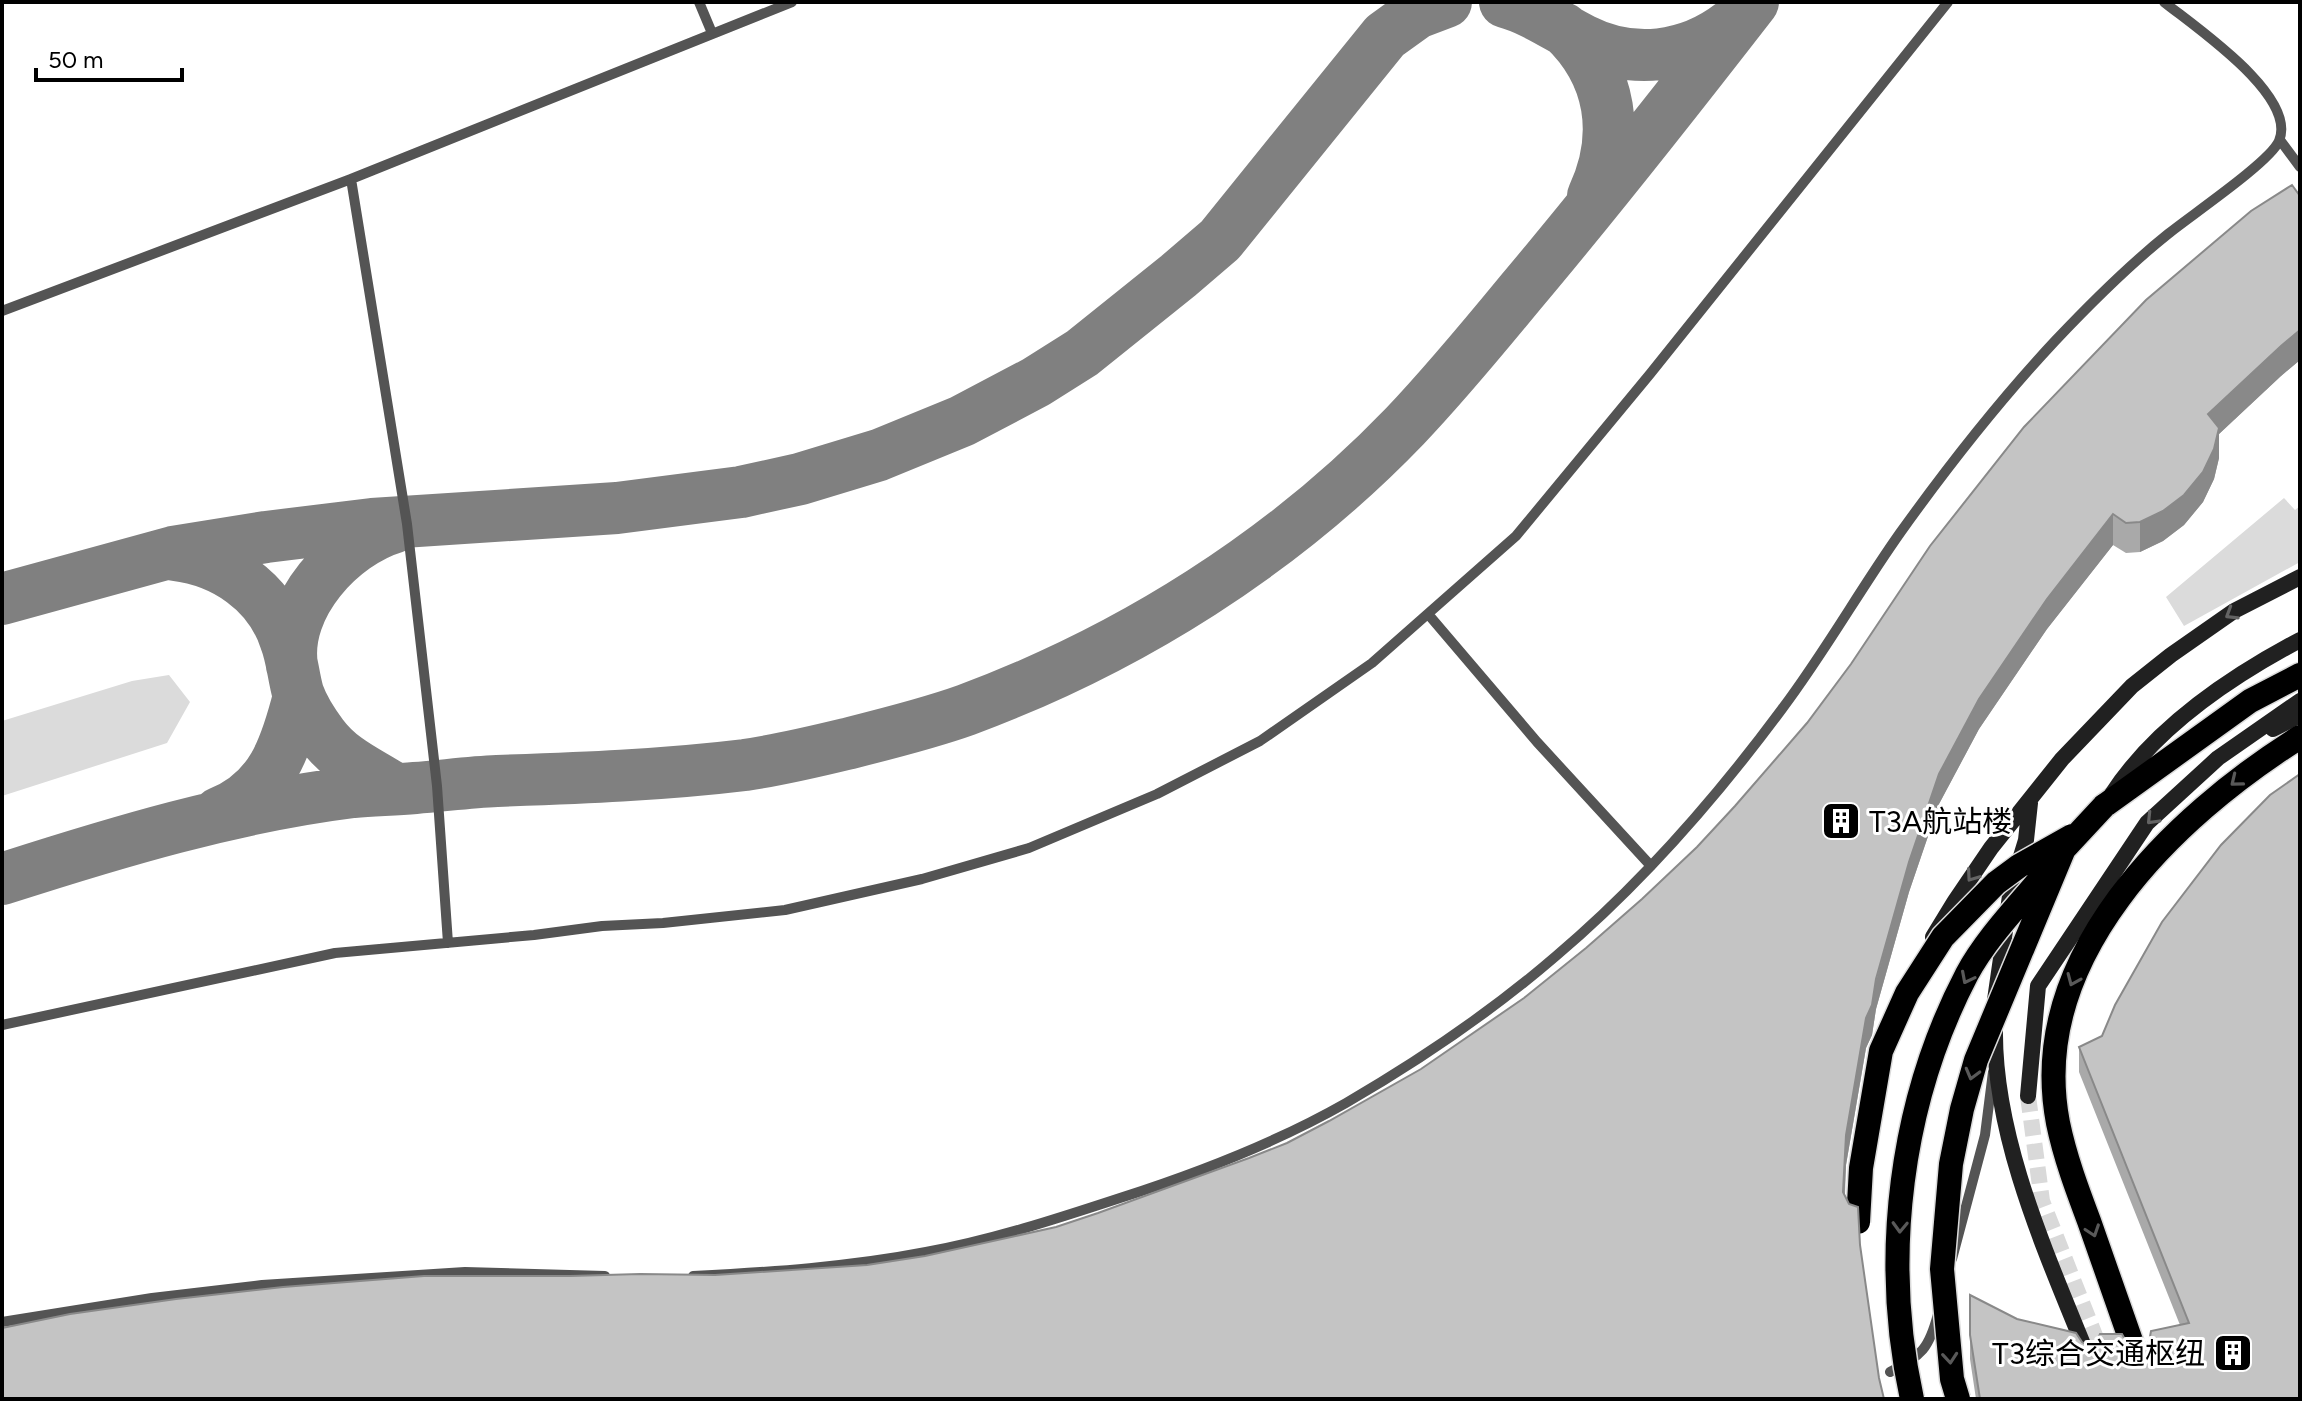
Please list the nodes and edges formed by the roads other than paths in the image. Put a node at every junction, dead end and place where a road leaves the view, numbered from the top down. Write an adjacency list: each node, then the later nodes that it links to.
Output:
1 (699, 2): 5 (lane)
2 (792, 2): 5 (lane)
3 (1948, 2): 11 (lane)
4 (2164, 2): 6 (lane)
5 (712, 33): 8 (lane)
6 (2280, 140): 7 (lane); 21 (lane)
7 (2300, 167)
8 (351, 179): 9 (lane); 22 (lane)
9 (2, 311)
10 (2300, 577): 18 (main road, one-way to 18)
11 (1428, 614): 21 (lane); 22 (lane)
12 (2300, 640): 19 (main road)
13 (2300, 675): 19 (highway)
14 (2300, 701): 17 (main road)
15 (2300, 715): 17 (main road)
16 (2300, 737): 31 (highway, one-way to 31)
17 (2218, 758): 25 (main road, one-way to 25)
18 (2030, 801): 24 (main road); 26 (main road, one-way to 26)
19 (2104, 806): 20 (highway, bridge)
20 (2071, 841): 27 (highway, bridge); 34 (highway, one-way to 34, bridge); 35 (highway, one-way to 35, bridge)
21 (1651, 866): 29 (lane)
22 (448, 943): 23 (lane)
23 (2, 1025)
24 (1994, 1058): 32 (main road); 33 (lane)
25 (2028, 1096)
26 (1859, 1122)
27 (1858, 1222)
28 (611, 1276): 30 (lane)
29 (684, 1276)
30 (2, 1322)
31 (2137, 1358)
32 (2089, 1359)
33 (1890, 1372)
34 (1912, 1399)
35 (1958, 1399)

